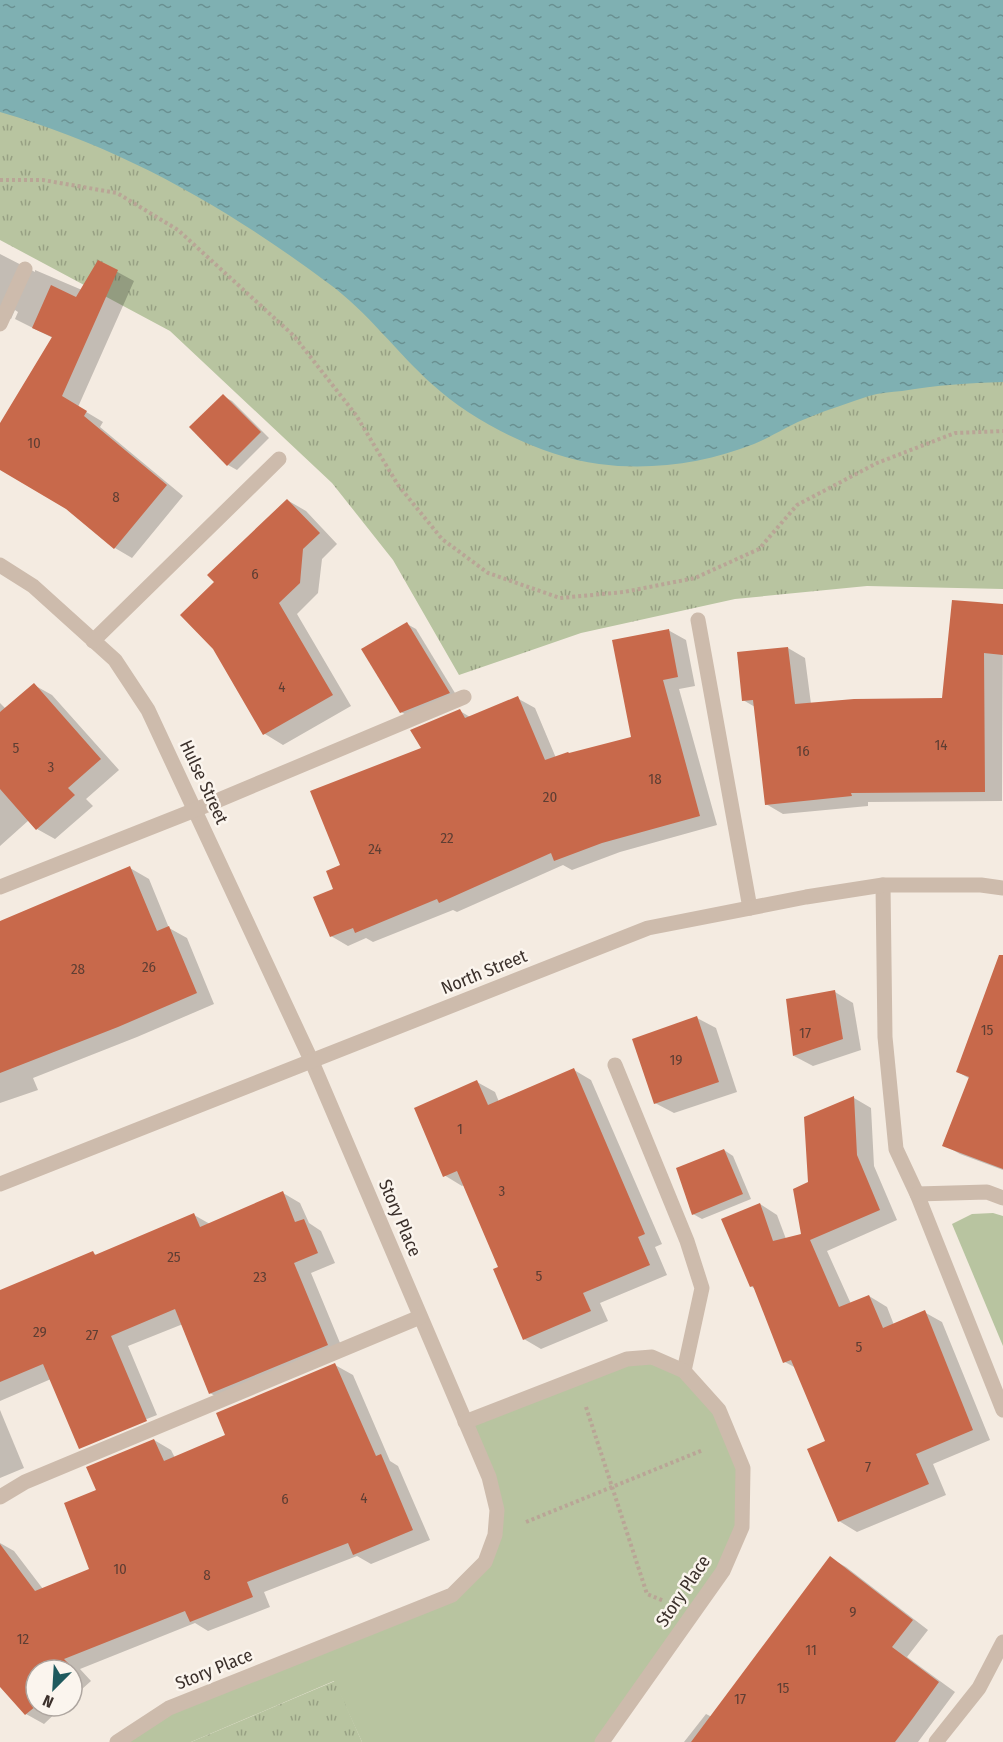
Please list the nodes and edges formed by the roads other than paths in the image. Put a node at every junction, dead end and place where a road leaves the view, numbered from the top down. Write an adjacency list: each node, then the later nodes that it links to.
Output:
1 (26, 269): 2 (street)
2 (0, 324)
3 (279, 459): 6 (street)
4 (0, 565): 6 (street, Hulse Street)
5 (698, 620): 12 (street)
6 (93, 640): 8 (street, Hulse Street)
7 (464, 697): 8 (street)
8 (195, 810): 10 (street); 13 (street, Hulse Street)
9 (883, 885): 11 (street, North Street); 12 (street, North Street); 16 (street)
10 (0, 887)
11 (1003, 888)
12 (750, 908): 13 (street, North Street)
13 (312, 1062): 15 (street, North Street); 18 (street, Story Place)
14 (615, 1065): 19 (street)
15 (0, 1184)
16 (917, 1194): 17 (street); 20 (street)
17 (1003, 1198)
18 (420, 1317): 21 (street, Story Place); 22 (street)
19 (684, 1371): 21 (street, Story Place); 25 (street, Story Place)
20 (1003, 1410)
21 (465, 1422): 24 (street, Story Place)
22 (0, 1497)
23 (1003, 1642): 26 (street)
24 (117, 1742)
25 (602, 1742)
26 (936, 1742)

